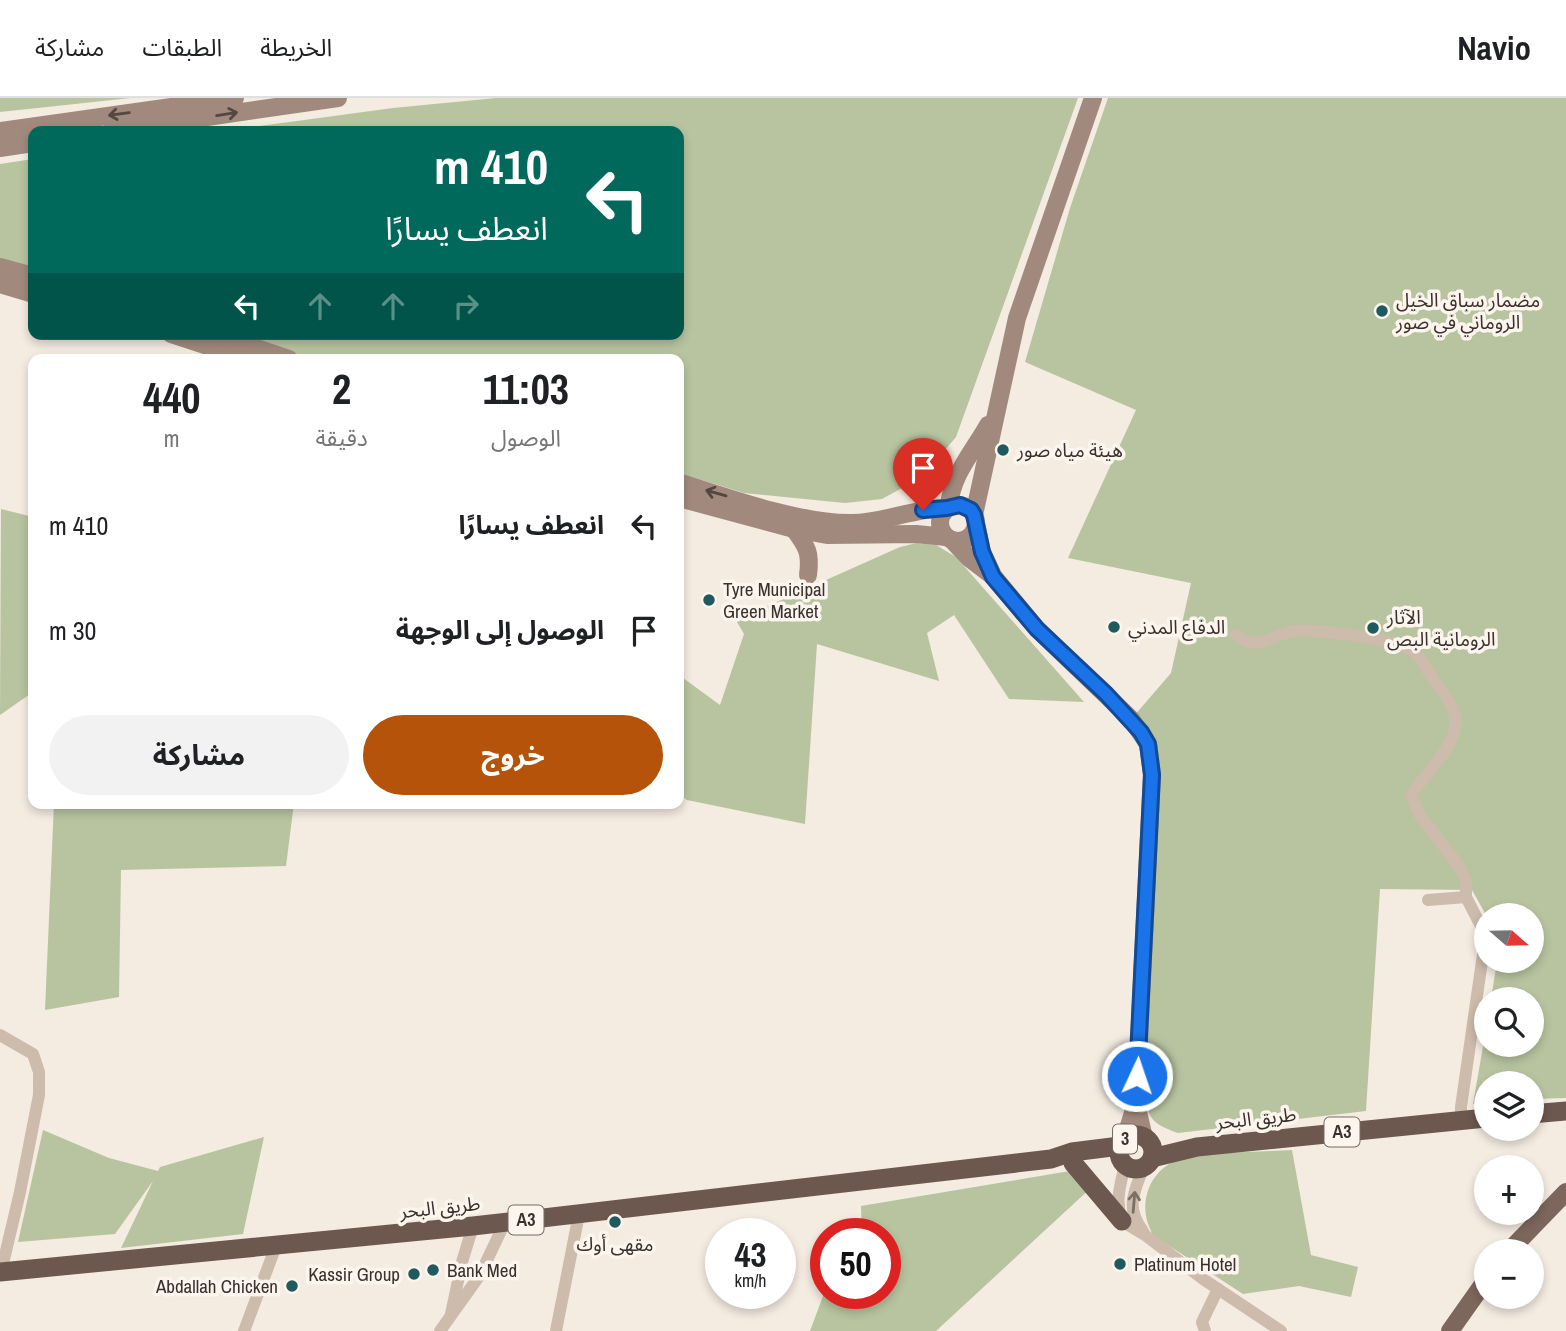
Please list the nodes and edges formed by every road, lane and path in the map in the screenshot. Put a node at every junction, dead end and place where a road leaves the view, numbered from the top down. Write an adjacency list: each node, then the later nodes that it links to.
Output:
1 (235, 98): 4 (main road, one-way to 4)
2 (338, 98): 5 (main road, one-way to 2)
3 (1093, 98): 18 (main road)
4 (36, 126)
5 (145, 126)
6 (28, 127): 7 (main road, one-way to 7)
7 (0, 131)
8 (28, 144): 9 (main road)
9 (0, 148)
10 (0, 267): 11 (main road)
11 (28, 275)
12 (0, 285): 13 (main road)
13 (28, 293)
14 (189, 340): 16 (main road)
15 (233, 340): 17 (main road)
16 (232, 354)
17 (274, 354)
18 (996, 409): 21 (main road); 23 (main road)
19 (684, 484): 22 (main road, one-way to 19)
20 (684, 499): 22 (main road)
21 (948, 508): 22 (main road); 23 (main road); 25 (main road)
22 (757, 512): 24 (main road)
23 (975, 519): 25 (main road); 27 (main road)
24 (794, 529): 25 (main road); 26 (main road)
25 (949, 539): 27 (main road)
26 (808, 575)
27 (993, 577): 36 (main road)
28 (1236, 635): 29 (street)
29 (1466, 897): 30 (street); 35 (street)
30 (1428, 900)
31 (0, 1035): 49 (street)
32 (1566, 1111): 33 (highway)
33 (1544, 1113)
34 (1474, 1119): 35 (highway, طريق البحر / A3)
35 (1461, 1120): 36 (highway, طريق البحر / A3)
36 (1134, 1151): 37 (highway, طريق البحر / A3); 38 (highway, طريق البحر / A3); 42 (street); 45 (street, one-way to 36)
37 (1051, 1159): 38 (highway, طريق البحر / A3); 41 (highway, طريق البحر / A3)
38 (1073, 1163): 42 (highway)
39 (1566, 1192): 46 (main road)
40 (1566, 1208): 47 (main road)
41 (579, 1214): 43 (highway, طريق البحر / A3); 56 (street)
42 (1122, 1221): 45 (street)
43 (505, 1222): 44 (highway, طريق البحر / A3); 53 (street)
44 (473, 1226): 48 (highway, طريق البحر / A3); 53 (street)
45 (1145, 1235): 50 (street)
46 (1521, 1239)
47 (1532, 1239)
48 (276, 1246): 49 (highway, طريق البحر / A3); 54 (street)
49 (0, 1272)
50 (1218, 1289): 57 (street); 58 (street)
51 (1474, 1297): 59 (main road)
52 (1475, 1309): 60 (main road)
53 (451, 1318): 55 (street)
54 (244, 1331)
55 (440, 1331)
56 (556, 1331)
57 (1205, 1331)
58 (1281, 1331)
59 (1450, 1331)
60 (1460, 1331)

